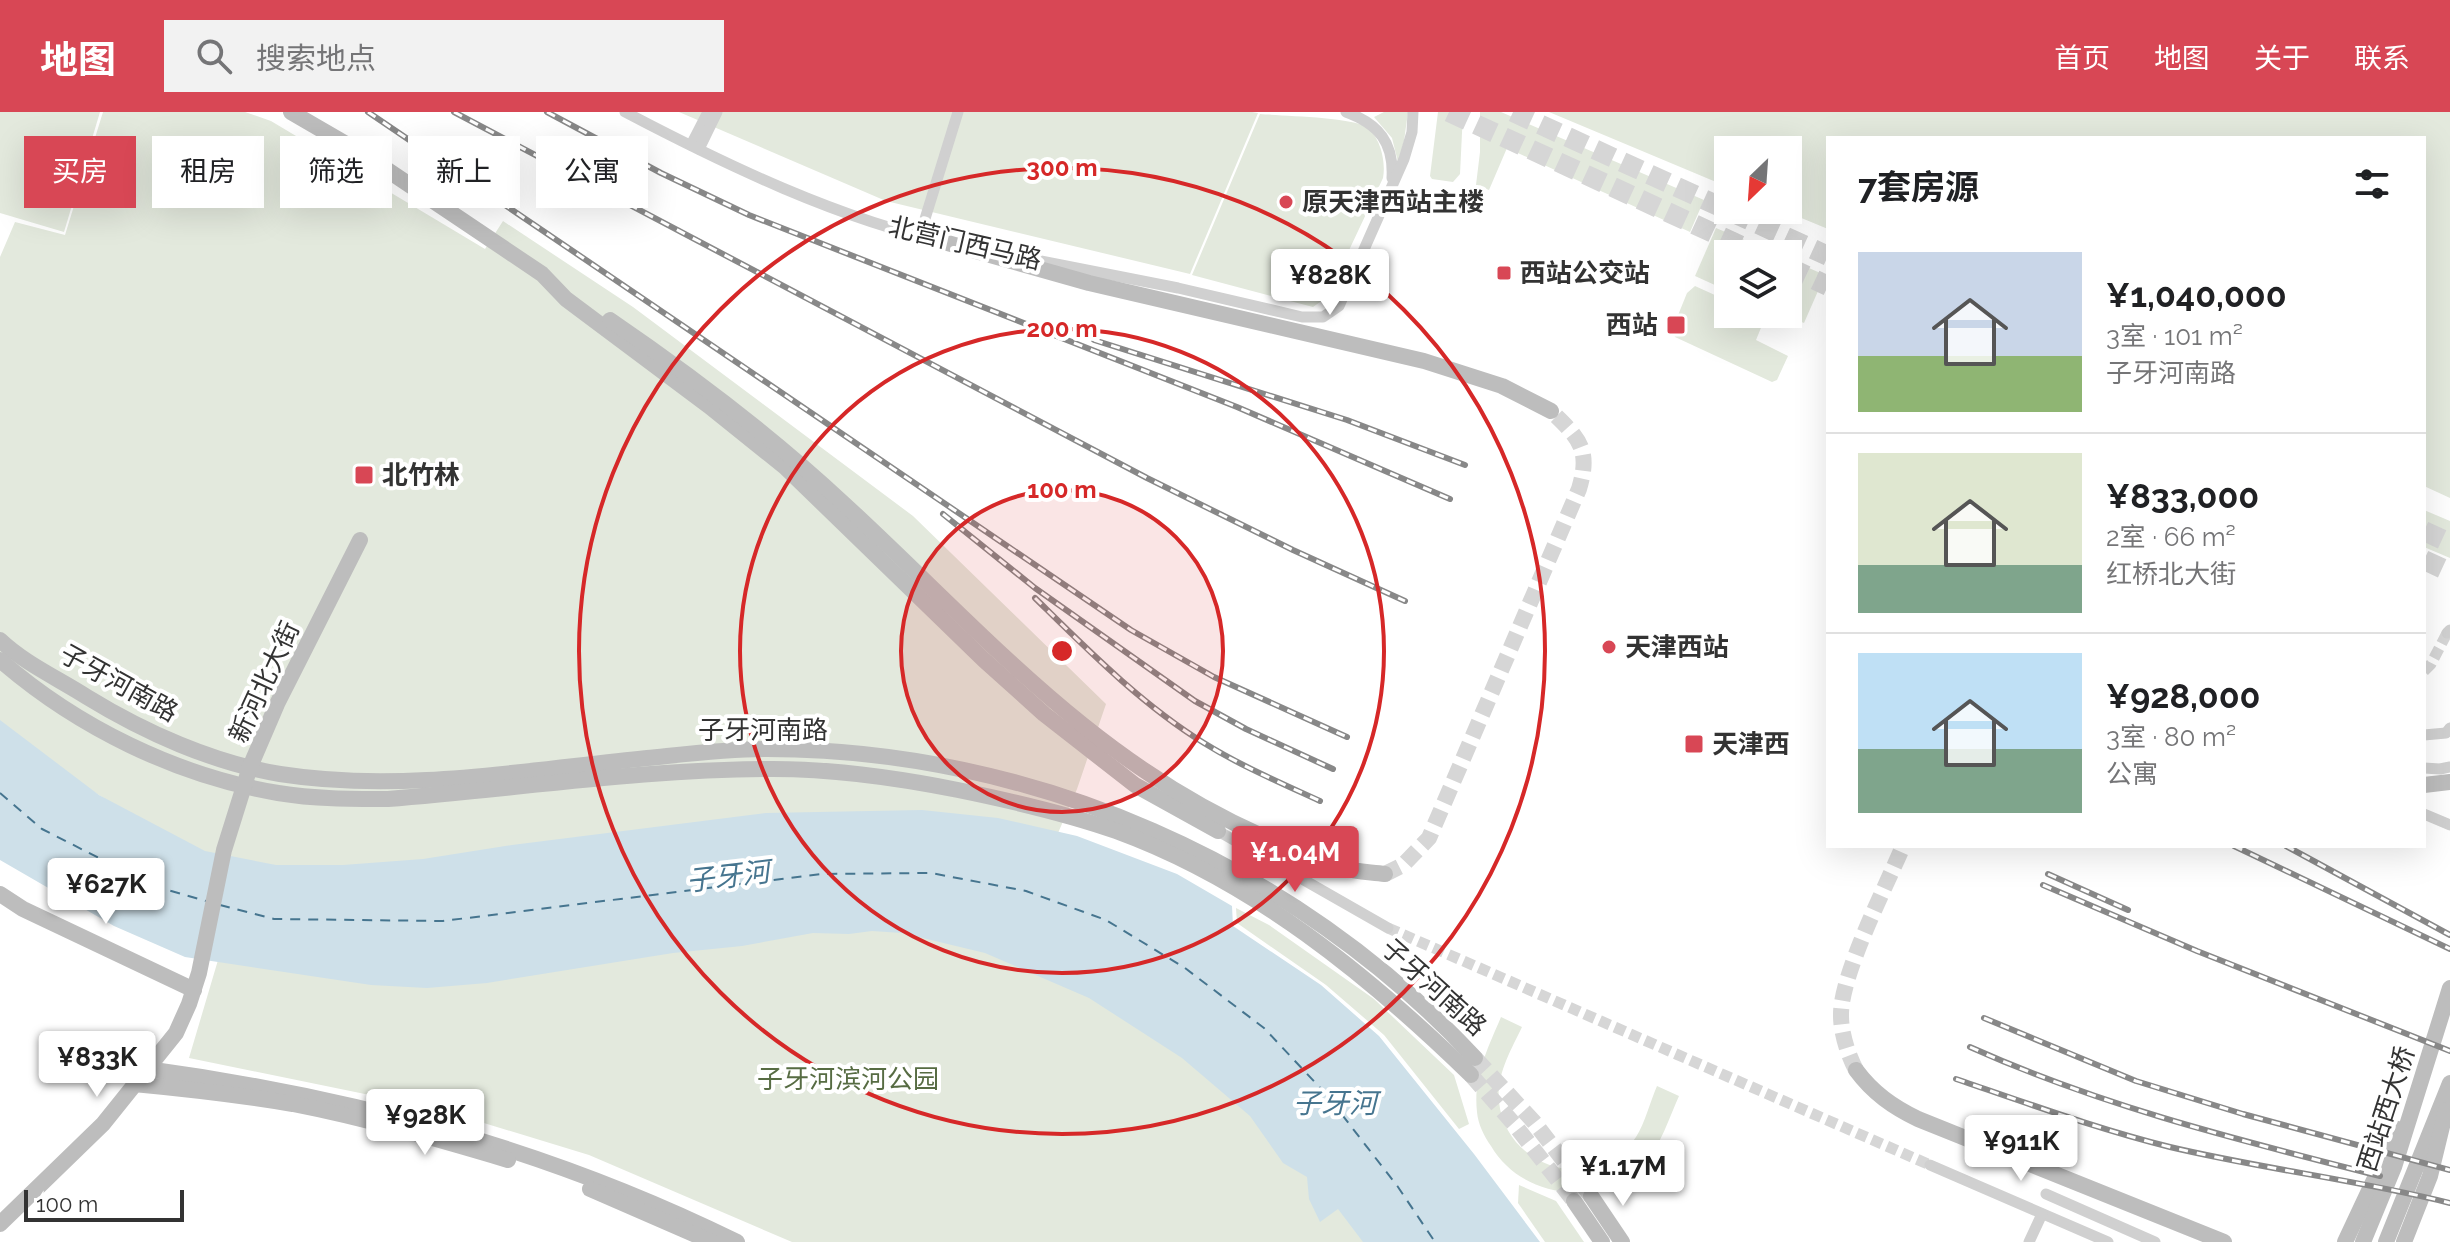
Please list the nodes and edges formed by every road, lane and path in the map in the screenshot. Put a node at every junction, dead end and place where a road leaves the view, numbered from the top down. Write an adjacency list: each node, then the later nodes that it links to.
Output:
1 (291, 112): 12 (street)
2 (625, 112): 8 (street, 北营门西马路)
3 (708, 112): 8 (street)
4 (717, 112): 8 (street)
5 (958, 112): 10 (street)
6 (1346, 112): 9 (street)
7 (1413, 112): 9 (street)
8 (695, 147): 10 (street, 北营门西马路)
9 (1392, 187): 11 (street, 北营门西马路)
10 (920, 235): 11 (street, 北营门西马路)
11 (944, 242): 13 (street)
12 (542, 274): 29 (street); 30 (street)
13 (1551, 411)
14 (360, 540): 19 (street, 新河北大街)
15 (0, 640): 19 (street, 子牙河南路)
16 (0, 660): 25 (street, 子牙河南路)
17 (2450, 728): 18 (street)
18 (2426, 735)
19 (250, 767): 22 (street, 子牙河南路); 25 (street, 新河北大街)
20 (2450, 767): 21 (street)
21 (2426, 768)
22 (272, 772): 26 (street); 35 (street, 子牙河南路)
23 (2450, 782): 24 (street)
24 (2426, 785)
25 (244, 786): 26 (street, 子牙河南路); 34 (street, 新河北大街)
26 (268, 791): 38 (street, 子牙河南路)
27 (2426, 815): 28 (street)
28 (2450, 825)
29 (1218, 831): 32 (street)
30 (1385, 874)
31 (0, 894): 34 (street)
32 (1388, 928)
33 (2450, 988): 40 (street, 西站西大桥)
34 (194, 990): 36 (street, 新河北大街)
35 (1475, 1058)
36 (147, 1069): 39 (street, 新河北大街); 49 (street)
37 (1856, 1070): 55 (street)
38 (1471, 1075)
39 (134, 1084): 47 (street, 新河北大街); 48 (street)
40 (2419, 1084): 56 (street); 57 (street, 西站西大桥)
41 (2450, 1084): 58 (street, 西站西大桥); 59 (street)
42 (1930, 1165): 46 (street)
43 (2046, 1194): 54 (street)
44 (1591, 1196): 51 (street)
45 (1574, 1201): 50 (street)
46 (2042, 1214): 52 (street); 53 (street)
47 (0, 1224)
48 (712, 1242)
49 (737, 1242)
50 (1602, 1242)
51 (1622, 1242)
52 (2029, 1242)
53 (2108, 1242)
54 (2155, 1242)
55 (2224, 1242)
56 (2345, 1242)
57 (2363, 1242)
58 (2386, 1242)
59 (2404, 1242)

